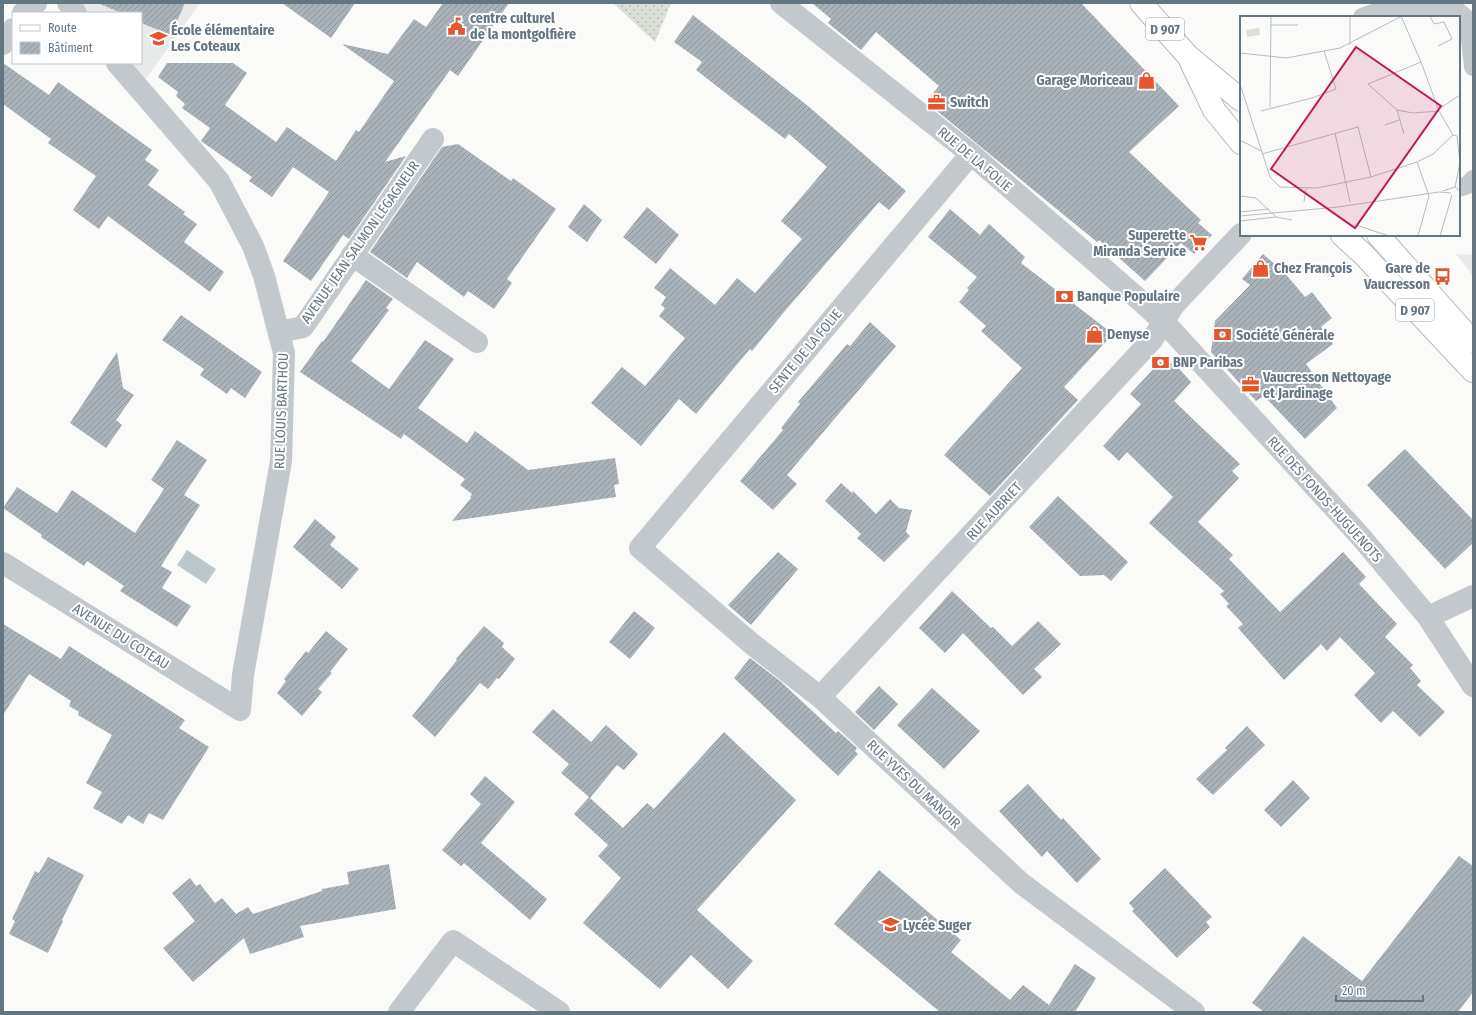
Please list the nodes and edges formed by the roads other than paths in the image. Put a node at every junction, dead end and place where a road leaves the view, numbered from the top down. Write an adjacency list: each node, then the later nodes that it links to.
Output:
1 (36, 3): 6 (street)
2 (68, 3): 7 (street)
3 (781, 3): 17 (street, RUE DE LA FOLIE)
4 (1141, 3): 11 (main road, D 907)
5 (1443, 7): 8 (lane); 13 (lane)
6 (24, 12)
7 (75, 12)
8 (1365, 16)
9 (12, 30): 10 (street)
10 (3, 44)
11 (1188, 56): 14 (main road, D 907); 16 (main road, D 907)
12 (118, 64): 25 (street, RUE LOUIS BARTHOU)
13 (1473, 67)
14 (1240, 99)
15 (433, 139): 23 (street, AVENUE JEAN SALMON LEGAGNEUR)
16 (1240, 142)
17 (971, 154): 24 (street, RUE DE LA FOLIE); 29 (street, SENTE DE LA FOLIE)
18 (1473, 179): 19 (lane)
19 (1460, 188)
20 (1240, 235): 24 (street, RUE AUBRIET)
21 (1343, 236): 28 (main road, D 907)
22 (1379, 236): 27 (main road, D 907)
23 (352, 255): 25 (street, AVENUE JEAN SALMON LEGAGNEUR); 26 (street)
24 (1164, 322): 32 (street, RUE DES FONDS-HUGUENOTS); 34 (street, RUE AUBRIET)
25 (279, 332): 35 (street, RUE LOUIS BARTHOU)
26 (477, 342)
27 (1473, 342)
28 (1473, 371)
29 (640, 548): 34 (street, RUE YVES DU MANOIR)
30 (3, 562): 35 (street, AVENUE DU COTEAU)
31 (1473, 596): 32 (street)
32 (1428, 617): 33 (street, RUE DES FONDS-HUGUENOTS)
33 (1473, 686)
34 (820, 697): 38 (street, RUE YVES DU MANOIR)
35 (240, 710)
36 (399, 1012): 37 (street)
37 (559, 1012)
38 (1194, 1012)

